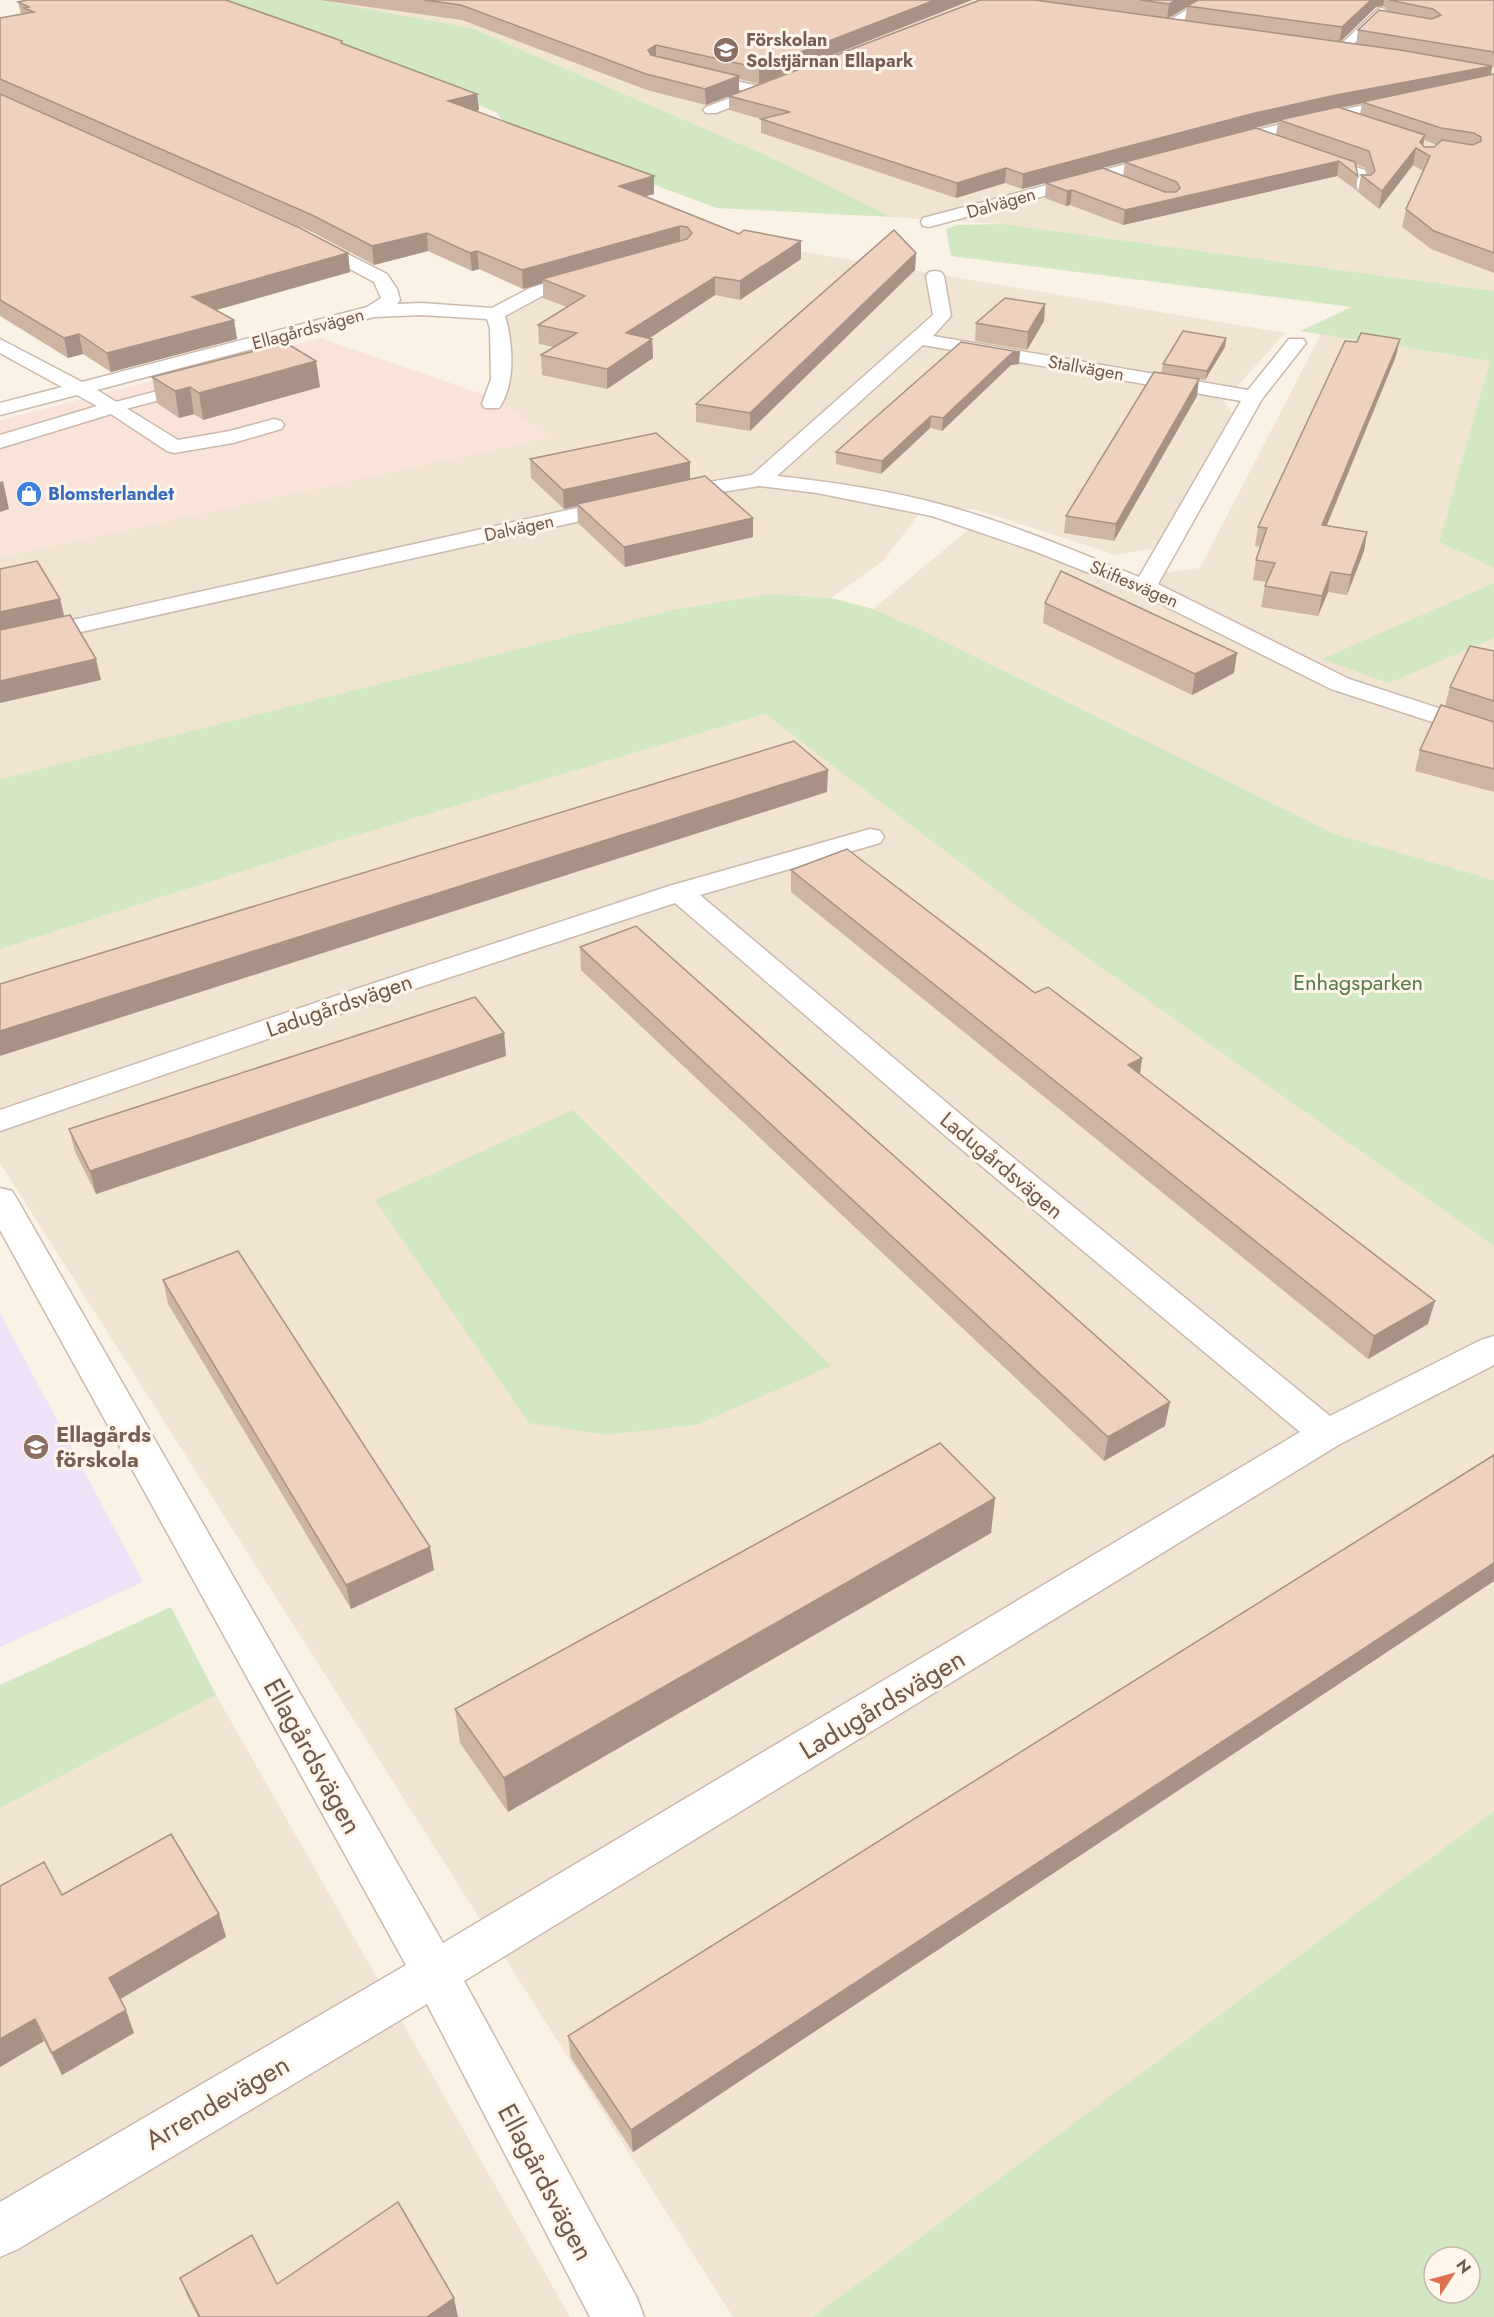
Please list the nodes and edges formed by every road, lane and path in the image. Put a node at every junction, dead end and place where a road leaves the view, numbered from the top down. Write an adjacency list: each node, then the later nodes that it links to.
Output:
1 (1211, 0): 3 (lane)
2 (1389, 22): 5 (lane)
3 (1163, 23): 4 (street)
4 (1192, 27)
5 (1337, 48): 6 (street)
6 (1365, 52)
7 (690, 75): 10 (lane)
8 (781, 82): 10 (street)
9 (1494, 85): 12 (street)
10 (759, 90): 11 (street)
11 (711, 110)
12 (1334, 116): 13 (lane); 14 (street)
13 (1356, 123)
14 (1253, 135): 15 (lane); 16 (street)
15 (1274, 143)
16 (1210, 147)
17 (1188, 152): 19 (street, Dalvägen)
18 (1306, 154): 21 (lane)
19 (1101, 175): 20 (lane); 22 (street, Dalvägen)
20 (1120, 183)
21 (1363, 187)
22 (929, 222)
23 (290, 231): 26 (street, Ellagårdsvägen)
24 (604, 271): 27 (street)
25 (935, 276): 28 (street)
26 (374, 311): 27 (street); 32 (street, Ellagårdsvägen)
27 (495, 314): 34 (street)
28 (919, 339): 33 (street, Stallvägen); 41 (street)
29 (1296, 343): 33 (street)
30 (0, 345): 32 (street)
31 (203, 384): 35 (lane)
32 (83, 389): 35 (street); 36 (street, Ellagårdsvägen)
33 (1253, 397): 42 (street)
34 (492, 404)
35 (114, 407): 39 (street); 40 (street)
36 (0, 409)
37 (213, 420): 39 (street)
38 (274, 424): 39 (street)
39 (158, 436)
40 (0, 442)
41 (759, 480): 42 (street, Skiftesvägen); 43 (street, Dalvägen)
42 (1145, 587): 44 (street, Skiftesvägen)
43 (0, 643)
44 (1494, 734)
45 (870, 837): 46 (street, Ladugårdsvägen)
46 (679, 892): 47 (street, Ladugårdsvägen); 50 (street, Ladugårdsvägen)
47 (0, 1121)
48 (0, 1199): 51 (street, Ellagårdsvägen)
49 (1494, 1349): 50 (street, Ladugårdsvägen)
50 (1327, 1434): 51 (street, Ladugårdsvägen)
51 (435, 1973): 52 (street, Arrendevägen); 53 (street, Ellagårdsvägen)
52 (0, 2231)
53 (618, 2317)

